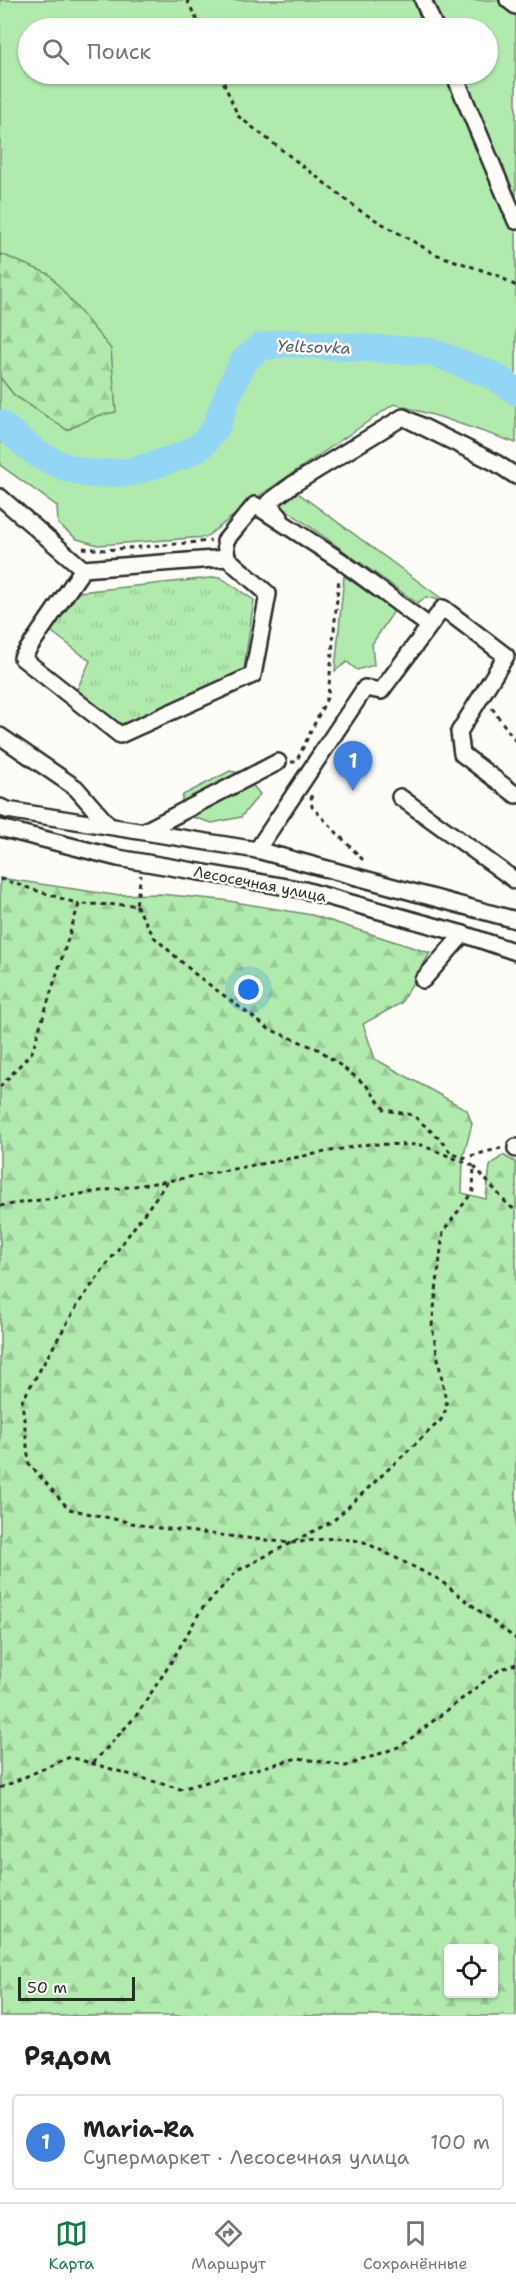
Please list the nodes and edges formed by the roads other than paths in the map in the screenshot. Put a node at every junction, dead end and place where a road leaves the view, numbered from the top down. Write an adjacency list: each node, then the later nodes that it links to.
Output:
1 (423, 0): 4 (street)
2 (508, 0): 3 (street)
3 (516, 6)
4 (431, 18)
5 (458, 84): 6 (street)
6 (516, 221)
7 (516, 476): 9 (street)
8 (0, 497): 11 (street)
9 (285, 523): 10 (street); 12 (street)
10 (227, 558): 11 (street); 11 (street)
11 (83, 569)
12 (429, 626): 15 (street); 21 (street)
13 (0, 736): 18 (street)
14 (278, 762): 20 (street)
15 (516, 795)
16 (400, 797): 22 (street)
17 (0, 807): 18 (street)
18 (109, 826): 20 (street)
19 (0, 828): 24 (street, Лесосечная улица)
20 (145, 831): 21 (street)
21 (257, 850): 23 (street)
22 (516, 881)
23 (516, 920)
24 (463, 934): 25 (street, Лесосечная улица); 26 (street)
25 (516, 952)
26 (423, 980)

